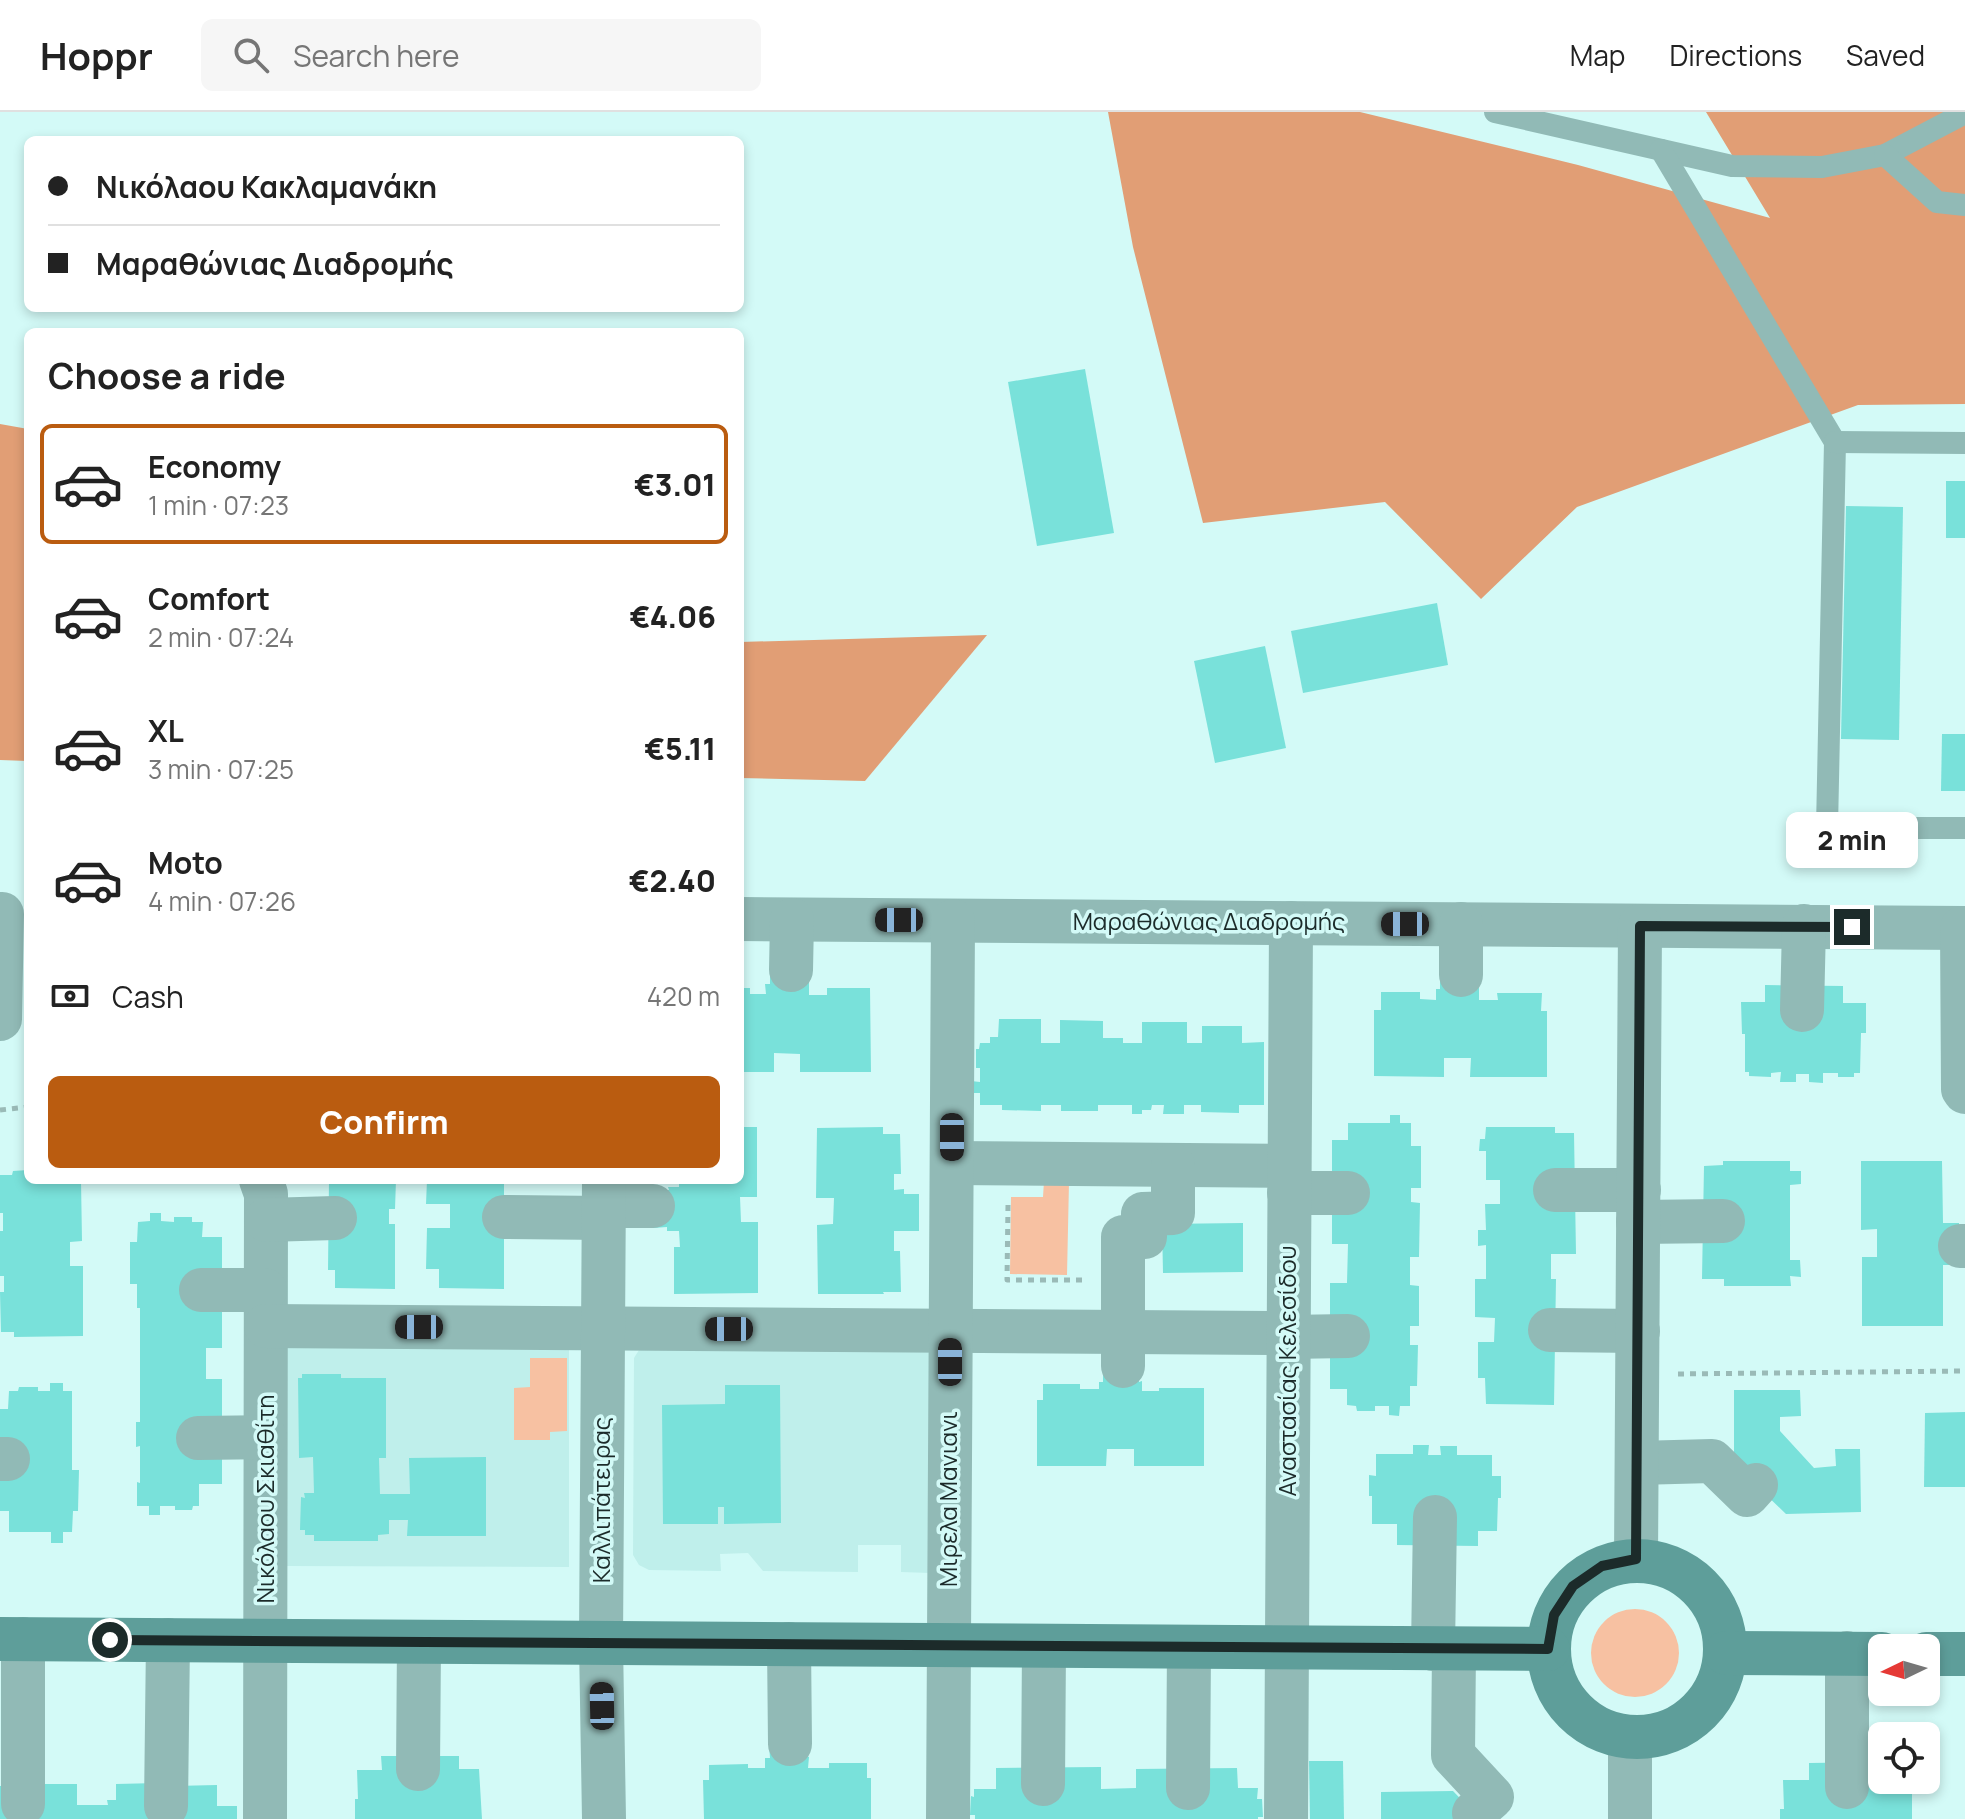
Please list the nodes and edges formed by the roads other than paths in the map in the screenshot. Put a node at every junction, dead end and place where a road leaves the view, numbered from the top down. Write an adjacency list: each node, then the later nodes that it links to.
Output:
1 (1495, 112): 3 (lane)
2 (1965, 113): 4 (lane)
3 (1661, 150): 4 (lane); 6 (lane)
4 (1885, 155): 5 (lane)
5 (1965, 205)
6 (1835, 442): 7 (lane); 8 (lane)
7 (1965, 443)
8 (1965, 828)
9 (10, 914): 21 (street)
10 (744, 919): 11 (street, Μαραθώνιας Διαδρομής)
11 (792, 920): 12 (street, Μαραθώνιας Διαδρομής); 18 (street)
12 (953, 921): 13 (street, Μαραθώνιας Διαδρομής); 26 (street, Μιρελα Μανιανι)
13 (1291, 923): 14 (street, Μαραθώνιας Διαδρομής); 24 (street, Αναστασίας Κελεσίδου)
14 (1461, 924): 15 (street, Μαραθώνιας Διαδρομής); 19 (street)
15 (1640, 926): 16 (street, Μαραθώνιας Διαδρομής); 31 (street)
16 (1804, 926): 17 (street, Μαραθώνιας Διαδρομής); 20 (street)
17 (1964, 928): 22 (street)
18 (791, 970)
19 (1461, 975)
20 (1802, 1010)
21 (0, 1019)
22 (1965, 1092)
23 (1173, 1165): 24 (street); 26 (street); 43 (street)
24 (1289, 1179): 27 (street); 41 (street, Αναστασίας Κελεσίδου)
25 (1555, 1190): 31 (street)
26 (941, 1192): 38 (street, Μιρελα Μανιανι)
27 (1348, 1193)
28 (264, 1200): 33 (street); 36 (street, Νικόλαου Σκιαθίτη)
29 (604, 1201): 30 (street); 32 (street); 37 (street, Καλλιπάτειρας)
30 (653, 1206)
31 (1638, 1206): 34 (street); 40 (street)
32 (504, 1217)
33 (335, 1218)
34 (1723, 1221)
35 (201, 1290): 36 (street)
36 (266, 1308): 37 (street); 44 (street, Νικόλαου Σκιαθίτη)
37 (603, 1328): 38 (street); 54 (street, Καλλιπάτειρας)
38 (950, 1330): 43 (street); 56 (street, Μιρελα Μανιανι)
39 (1550, 1330): 40 (street)
40 (1638, 1331): 46 (street)
41 (1288, 1335): 42 (street); 43 (street); 59 (street, Αναστασίας Κελεσίδου)
42 (1348, 1336)
43 (1123, 1349)
44 (265, 1437): 45 (street); 52 (street, Νικόλαου Σκιαθίτη)
45 (198, 1438)
46 (1637, 1463): 47 (street); 49 (street)
47 (1756, 1485)
48 (1435, 1517): 60 (street)
49 (1636, 1559): 61 (street); 62 (street)
50 (11, 1639): 51 (street); 72 (street)
51 (168, 1640): 52 (street); 73 (street)
52 (266, 1641): 53 (street); 75 (street, Νικόλαου Σκιαθίτη)
53 (419, 1642): 54 (street); 68 (street)
54 (601, 1643): 55 (street); 76 (street, Καλλιπάτειρας)
55 (789, 1644): 56 (street); 67 (street)
56 (948, 1645): 57 (street); 77 (street, Μιρελα Μανιανι)
57 (1044, 1646): 58 (street); 69 (street)
58 (1189, 1647): 59 (street); 71 (street)
59 (1286, 1648): 60 (street); 78 (street, Αναστασίας Κελεσίδου)
60 (1444, 1649): 61 (street); 74 (street)
61 (1548, 1649): 66 (street)
62 (1726, 1653): 63 (street); 66 (street)
63 (1864, 1654): 70 (street)
64 (1940, 1654): 65 (street)
65 (1965, 1654)
66 (1630, 1738): 79 (street)
67 (790, 1744)
68 (418, 1769)
69 (1043, 1784)
70 (1847, 1787)
71 (1188, 1788)
72 (23, 1804)
73 (166, 1806)
74 (1474, 1813)
75 (265, 1819)
76 (604, 1819)
77 (948, 1819)
78 (1286, 1819)
79 (1630, 1819)

